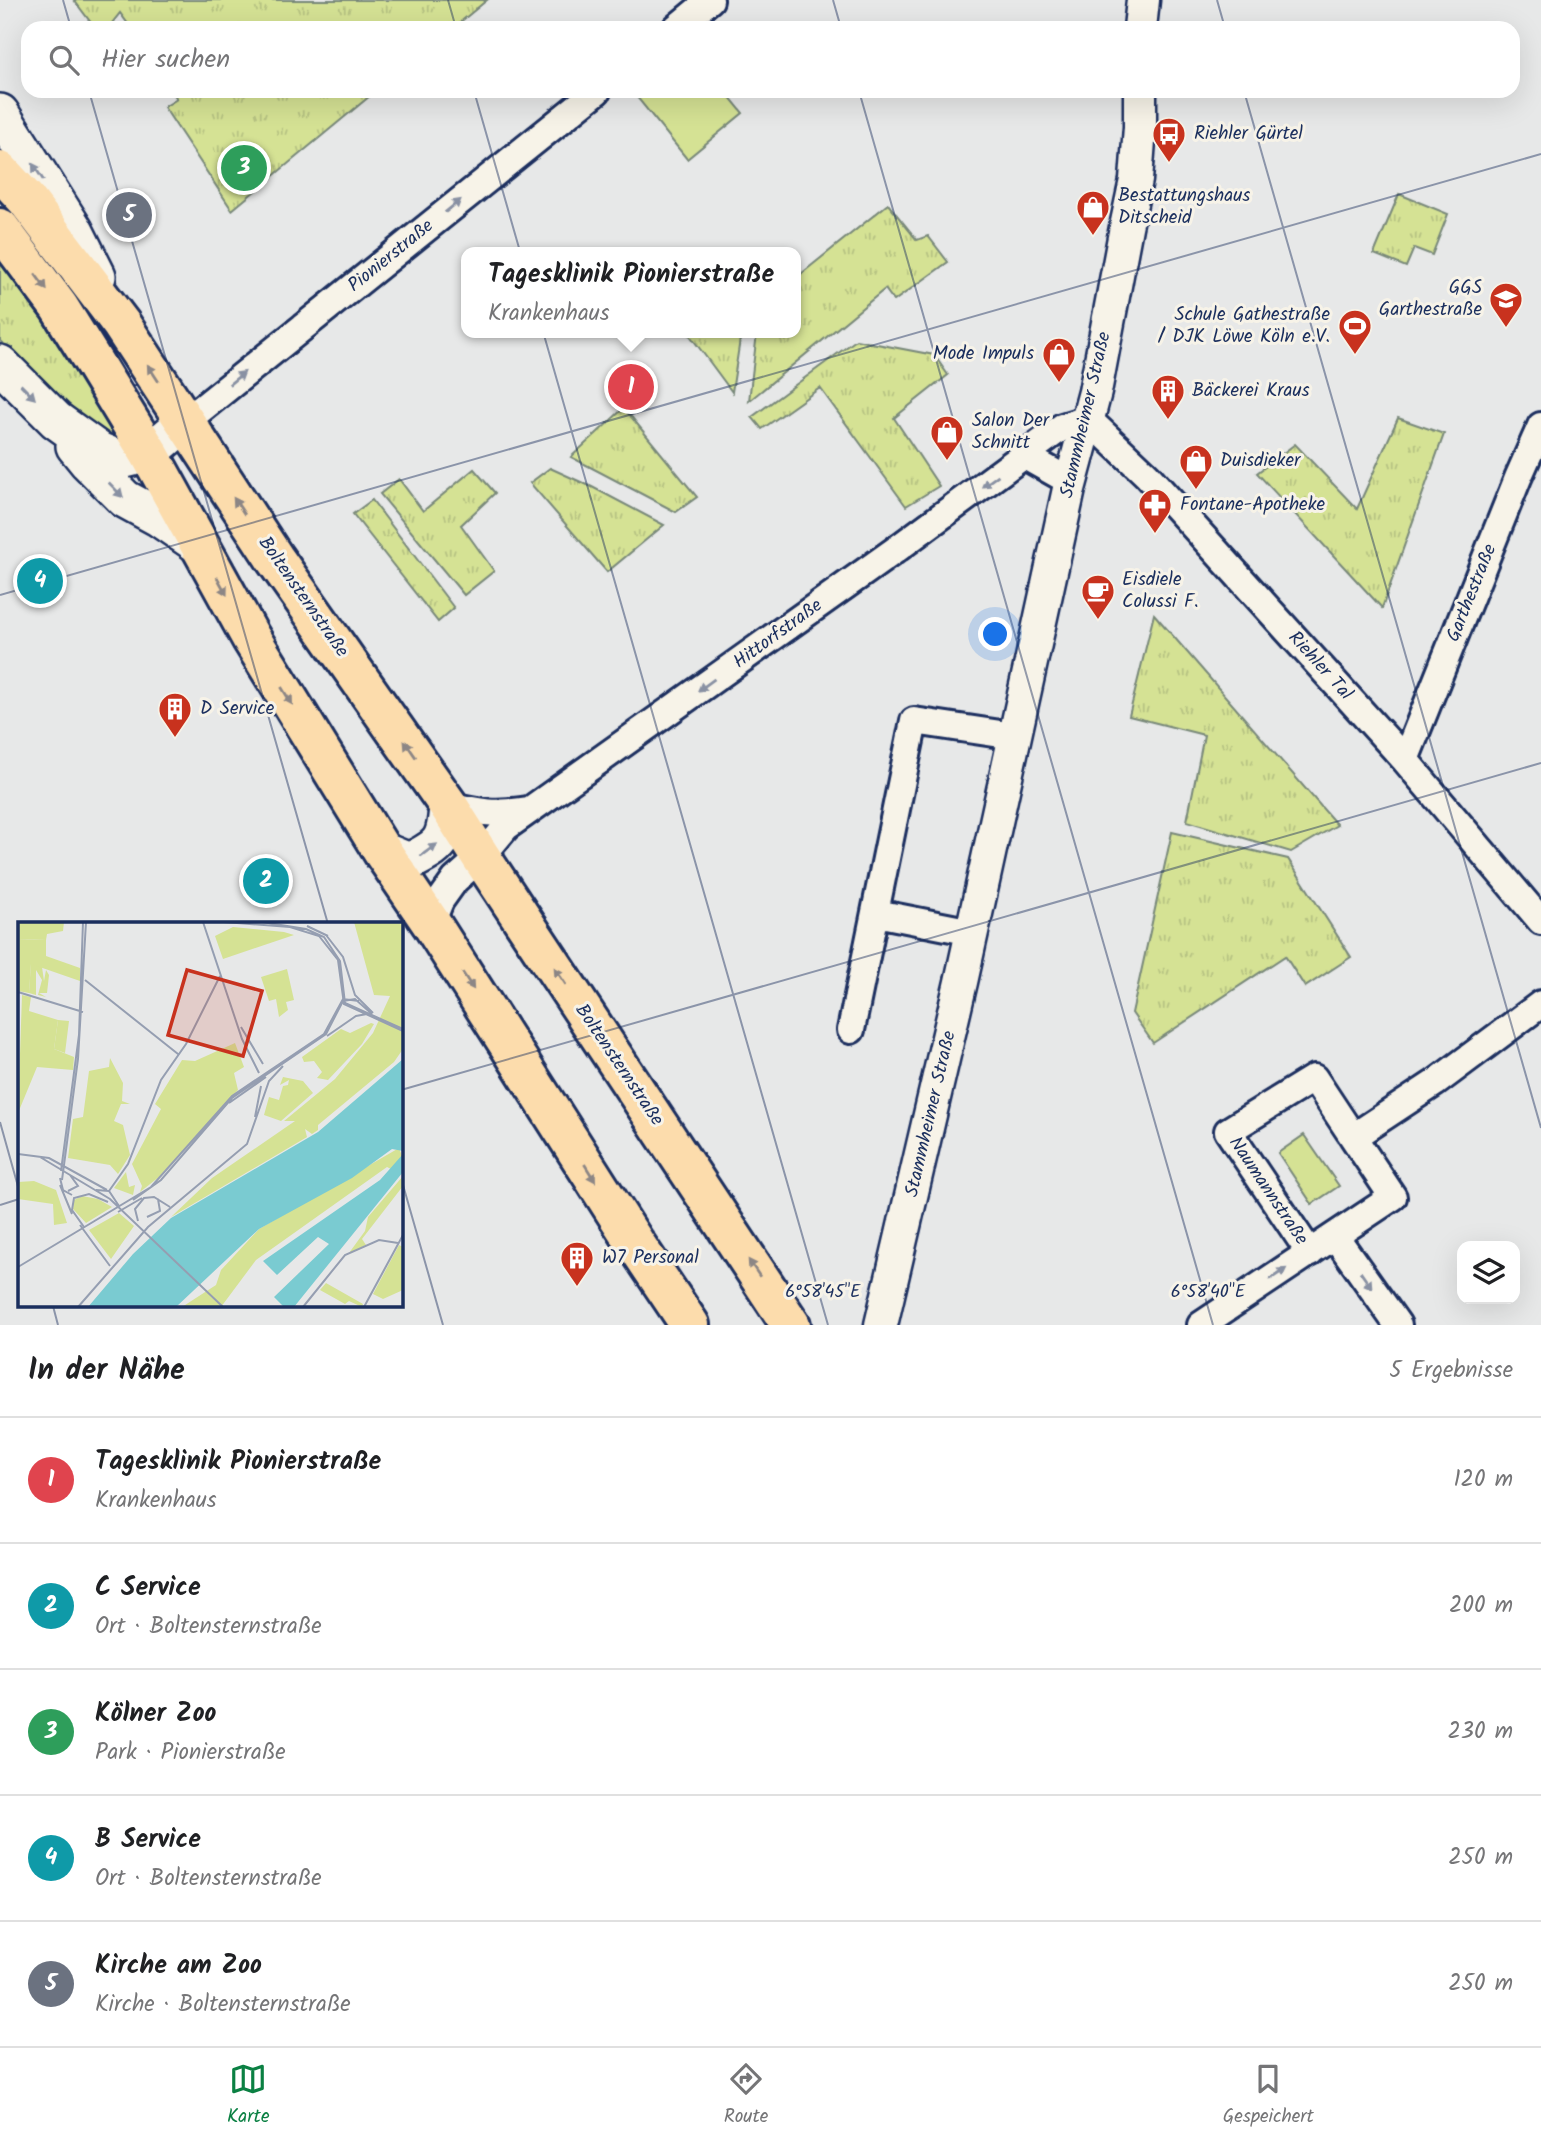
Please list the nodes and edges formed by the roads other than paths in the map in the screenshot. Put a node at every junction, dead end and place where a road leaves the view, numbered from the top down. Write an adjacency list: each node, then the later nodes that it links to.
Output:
1 (710, 0): 3 (street)
2 (1143, 0): 4 (street)
3 (684, 21)
4 (1141, 21)
5 (588, 98): 14 (street, Pionierstraße, one-way to 5)
6 (1140, 98): 12 (street, Stammheimer Straße)
7 (0, 113): 10 (main road, Boltensternstraße, one-way to 7)
8 (0, 170): 10 (main road, Boltensternstraße)
9 (0, 228): 16 (main road, one-way to 16)
10 (121, 324): 14 (main road, Boltensternstraße, one-way to 10)
11 (0, 364): 13 (main road, one-way to 13)
12 (1088, 419): 17 (street, Hittorfstraße); 18 (street, Stammheimer Straße); 21 (street, Riehler Tal)
13 (55, 420): 16 (main road); 19 (main road, one-way to 19)
14 (185, 422): 16 (main road); 22 (main road, Boltensternstraße, one-way to 14)
15 (1541, 426): 21 (street, Garthestraße)
16 (149, 453): 19 (main road)
17 (1025, 456): 18 (street); 23 (street, Hittorfstraße, one-way to 23)
18 (1071, 482): 20 (street, Stammheimer Straße)
19 (199, 545): 24 (main road, one-way to 24)
20 (1014, 736): 26 (street); 29 (street, Stammheimer Straße)
21 (1405, 760): 27 (street, Riehler Tal)
22 (449, 805): 23 (street, Hittorfstraße); 24 (main road, one-way to 22); 25 (main road, Boltensternstraße)
23 (530, 810): 25 (street, Hittorfstraße)
24 (382, 850): 28 (main road)
25 (481, 857): 28 (street, Hittorfstraße); 37 (main road, Boltensternstraße, one-way to 25)
26 (876, 913): 29 (street); 31 (street)
27 (1541, 921)
28 (431, 923): 36 (main road, one-way to 36)
29 (972, 932): 35 (street, Stammheimer Straße)
30 (1541, 1004): 32 (street)
31 (851, 1030)
32 (1353, 1137): 33 (street, Naumannstraße); 34 (street, Naumannstraße)
33 (1335, 1236): 34 (street, Naumannstraße); 39 (street, one-way to 39)
34 (1310, 1253): 38 (street, Naumannstraße, one-way to 34)
35 (885, 1315)
36 (690, 1325)
37 (791, 1325)
38 (1201, 1325)
39 (1398, 1325)

